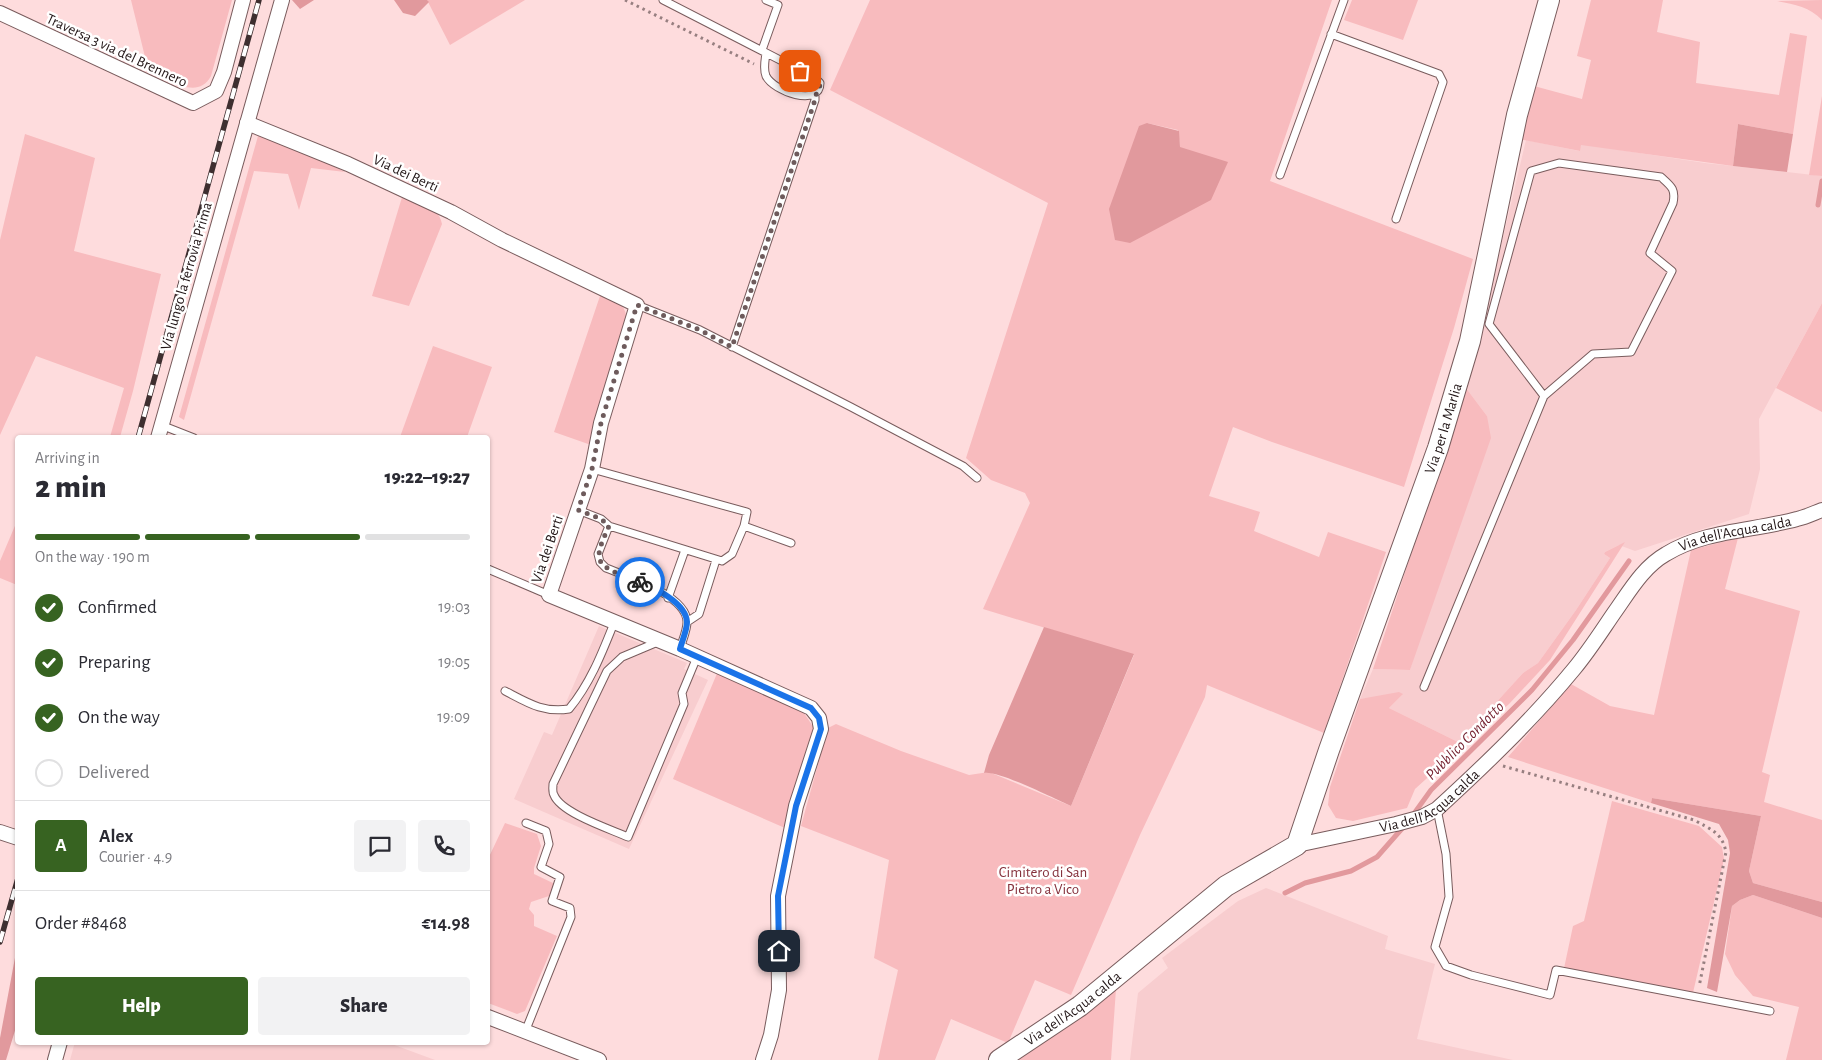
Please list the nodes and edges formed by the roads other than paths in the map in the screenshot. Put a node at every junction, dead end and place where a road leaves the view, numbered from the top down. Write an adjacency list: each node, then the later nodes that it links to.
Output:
1 (243, 0): 7 (street, Traversa 3 via del Brennero)
2 (282, 0): 11 (street, Via lungo la ferrovia Prima)
3 (662, 0): 9 (lane)
4 (766, 0): 9 (lane)
5 (1344, 0): 8 (lane)
6 (1549, 0): 42 (street, Via per la Marlia)
7 (0, 13)
8 (1331, 34): 12 (lane); 13 (lane)
9 (764, 51): 10 (lane); 10 (lane)
10 (815, 94): 15 (lane)
11 (246, 122): 14 (street, Via dei Berti); 17 (street, Via lungo la ferrovia Prima)
12 (1280, 175)
13 (1396, 219)
14 (637, 305): 15 (lane); 19 (street, Via dei Berti)
15 (732, 347): 20 (lane)
16 (1544, 396): 16 (lane); 36 (lane)
17 (159, 431): 18 (lane)
18 (179, 435)
19 (592, 469): 21 (street, Via dei Berti); 24 (lane)
20 (977, 478)
21 (578, 510): 23 (lane); 29 (street, Via dei Berti)
22 (1822, 510): 38 (street, Via dell'Acqua calda)
23 (609, 526): 26 (lane); 30 (lane)
24 (744, 526): 25 (lane); 27 (lane)
25 (791, 543)
26 (685, 550): 27 (lane); 30 (lane)
27 (716, 560): 31 (lane)
28 (490, 570): 29 (lane)
29 (548, 595): 32 (street, Via dei Berti)
30 (668, 598): 31 (lane)
31 (687, 622): 34 (lane)
32 (614, 623): 33 (street, Via dei Berti); 37 (lane)
33 (660, 641): 34 (street, Via dei Berti); 35 (lane)
34 (680, 649): 35 (street, Via dei Berti)
35 (697, 657): 49 (street, Via dei Berti)
36 (1424, 687)
37 (505, 691)
38 (1436, 810): 42 (street, Via dell'Acqua calda); 43 (lane)
39 (526, 822): 45 (lane)
40 (0, 832): 41 (street)
41 (15, 837)
42 (1297, 845): 50 (street, Via dell'Acqua calda)
43 (1770, 1011)
44 (490, 1018): 45 (street)
45 (525, 1032): 48 (street)
46 (59, 1045): 47 (street)
47 (55, 1060)
48 (599, 1060)
49 (763, 1060)
50 (999, 1060)

